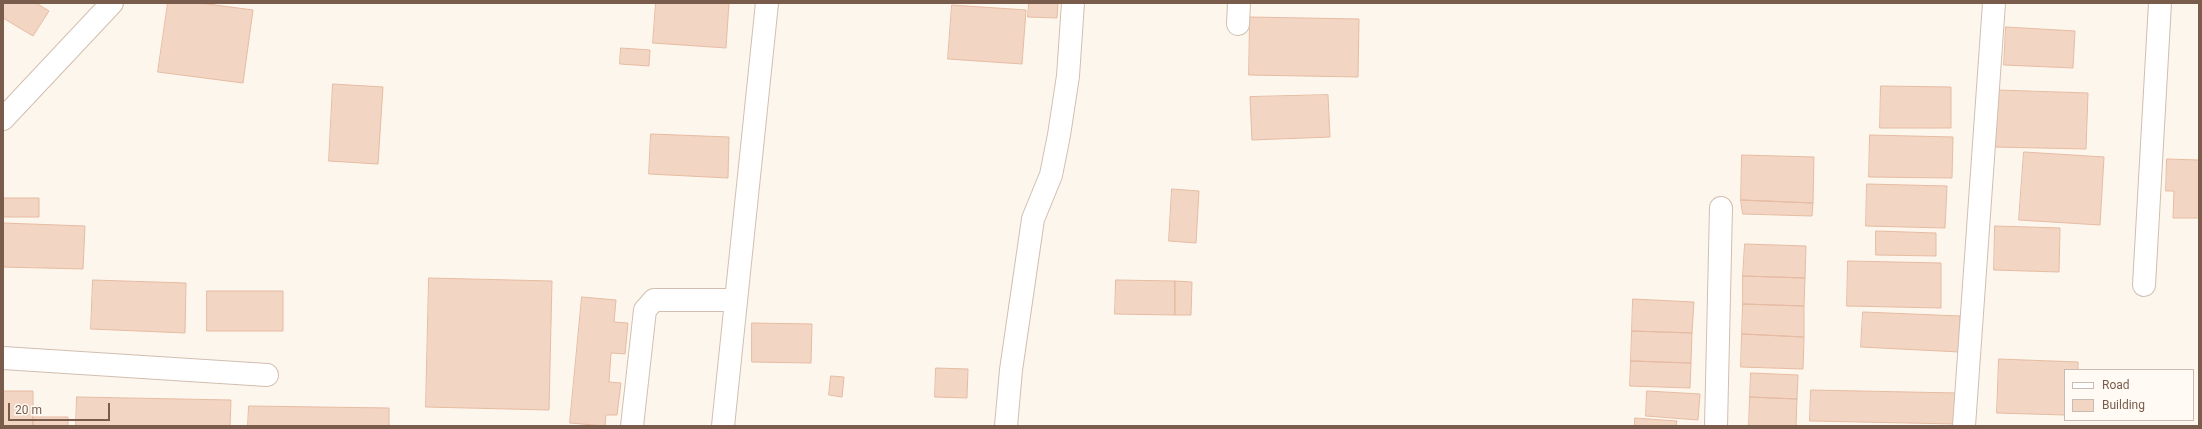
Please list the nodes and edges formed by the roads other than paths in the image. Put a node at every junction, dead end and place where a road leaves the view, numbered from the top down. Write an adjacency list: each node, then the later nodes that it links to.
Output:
1 (112, 3): 6 (street)
2 (768, 3): 9 (street)
3 (1073, 3): 14 (street)
4 (1994, 3): 16 (street)
5 (2160, 3): 8 (street)
6 (3, 119)
7 (1721, 208): 15 (street)
8 (2144, 285)
9 (736, 300): 12 (street); 13 (street)
10 (3, 358): 11 (street)
11 (267, 375)
12 (632, 426)
13 (723, 426)
14 (1006, 426)
15 (1716, 426)
16 (1964, 426)

